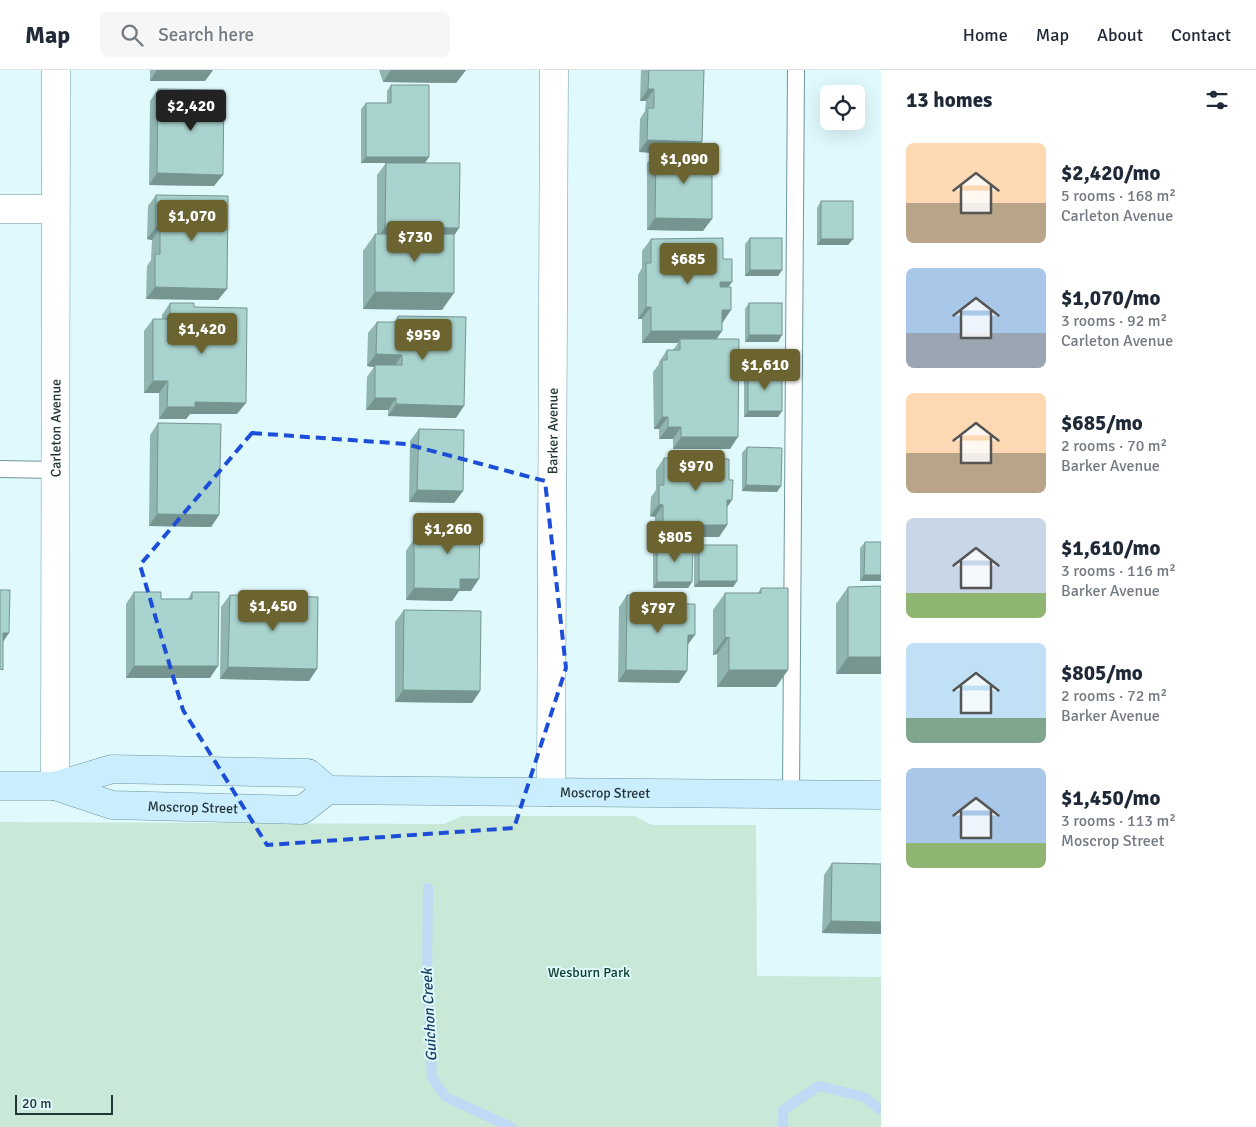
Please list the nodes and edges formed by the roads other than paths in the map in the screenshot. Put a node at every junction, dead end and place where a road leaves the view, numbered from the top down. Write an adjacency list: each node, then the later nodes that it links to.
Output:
1 (56, 70): 5 (street, Carleton Avenue)
2 (554, 70): 11 (street, Barker Avenue)
3 (796, 70): 12 (lane)
4 (0, 209): 5 (street)
5 (55, 209): 7 (street, Carleton Avenue)
6 (0, 469): 7 (lane)
7 (55, 470): 9 (street, Carleton Avenue)
8 (0, 786): 9 (street, Moscrop Street)
9 (55, 786): 10 (street, Moscrop Street); 10 (street, Moscrop Street)
10 (328, 790): 11 (street, Moscrop Street)
11 (551, 792): 12 (street, Moscrop Street)
12 (791, 794): 13 (street, Moscrop Street)
13 (881, 795)

